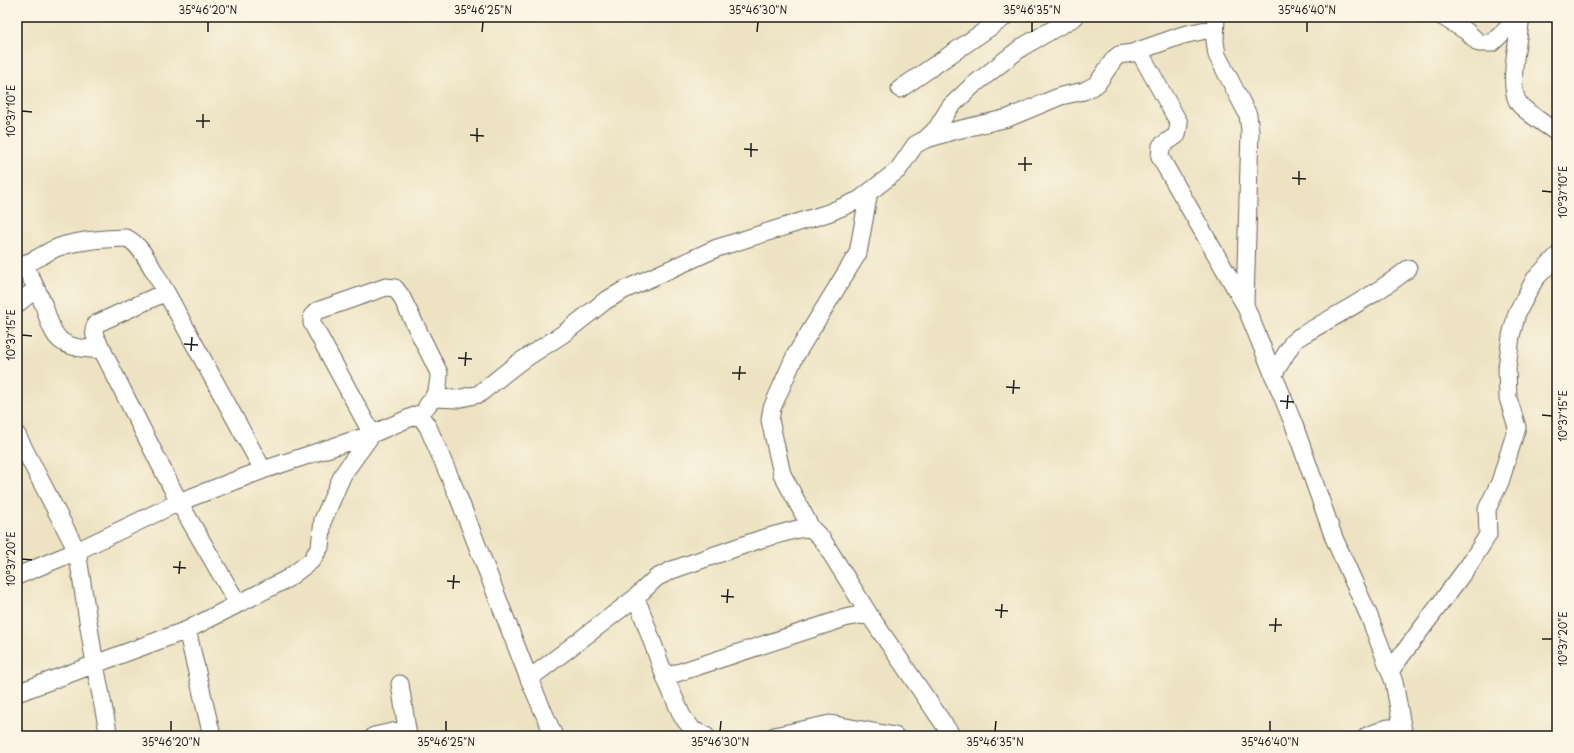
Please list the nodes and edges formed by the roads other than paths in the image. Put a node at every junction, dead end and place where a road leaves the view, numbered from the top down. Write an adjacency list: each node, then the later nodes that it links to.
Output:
1 (1005, 17): 7 (street)
2 (1075, 17): 9 (street)
3 (1443, 17): 4 (street)
4 (1520, 17): 8 (street)
5 (1215, 23): 6 (street); 17 (street)
6 (1139, 51): 9 (street); 17 (street)
7 (900, 89)
8 (1557, 133)
9 (924, 140): 10 (street)
10 (869, 192): 20 (street); 26 (street)
11 (1557, 256): 34 (street)
12 (20, 264): 14 (street); 15 (street)
13 (1408, 268): 19 (street)
14 (36, 289): 16 (street); 18 (street)
15 (166, 292): 18 (street); 24 (street)
16 (17, 304)
17 (1245, 305): 19 (street)
18 (103, 350): 25 (street)
19 (1273, 375): 34 (street)
20 (434, 398): 21 (street); 22 (street)
21 (419, 414): 22 (street); 36 (street)
22 (372, 434): 24 (street); 30 (street)
23 (17, 435): 27 (street)
24 (263, 470): 25 (street)
25 (179, 502): 27 (street); 30 (street)
26 (811, 528): 29 (street); 31 (street)
27 (77, 551): 28 (street); 33 (street)
28 (17, 576)
29 (635, 598): 35 (street); 36 (street)
30 (238, 604): 32 (street)
31 (870, 616): 35 (street); 48 (street)
32 (188, 630): 33 (street); 42 (street)
33 (95, 665): 38 (street); 41 (street)
34 (1390, 671): 40 (street)
35 (665, 677): 45 (street)
36 (529, 679): 44 (street)
37 (400, 684): 39 (street)
38 (17, 693)
39 (407, 732): 43 (street)
40 (1403, 735): 49 (street)
41 (109, 736)
42 (212, 736)
43 (374, 736)
44 (554, 736)
45 (706, 736)
46 (774, 736): 47 (street)
47 (895, 736)
48 (952, 736)
49 (1367, 736)

